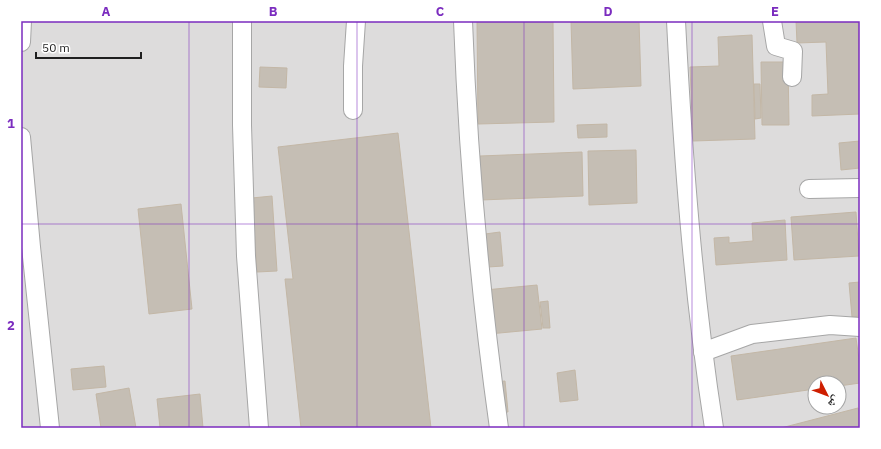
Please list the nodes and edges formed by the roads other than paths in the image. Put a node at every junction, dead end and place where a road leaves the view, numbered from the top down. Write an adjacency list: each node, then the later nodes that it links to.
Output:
1 (22, 21): 7 (lane)
2 (242, 21): 16 (lane)
3 (356, 21): 9 (lane)
4 (463, 21): 17 (lane)
5 (676, 21): 14 (lane)
6 (772, 21): 8 (lane)
7 (21, 42)
8 (792, 78)
9 (353, 110)
10 (21, 137): 15 (lane)
11 (860, 188): 12 (lane)
12 (809, 189)
13 (860, 327): 14 (lane)
14 (703, 352): 18 (lane)
15 (50, 428)
16 (259, 428)
17 (499, 428)
18 (714, 428)

